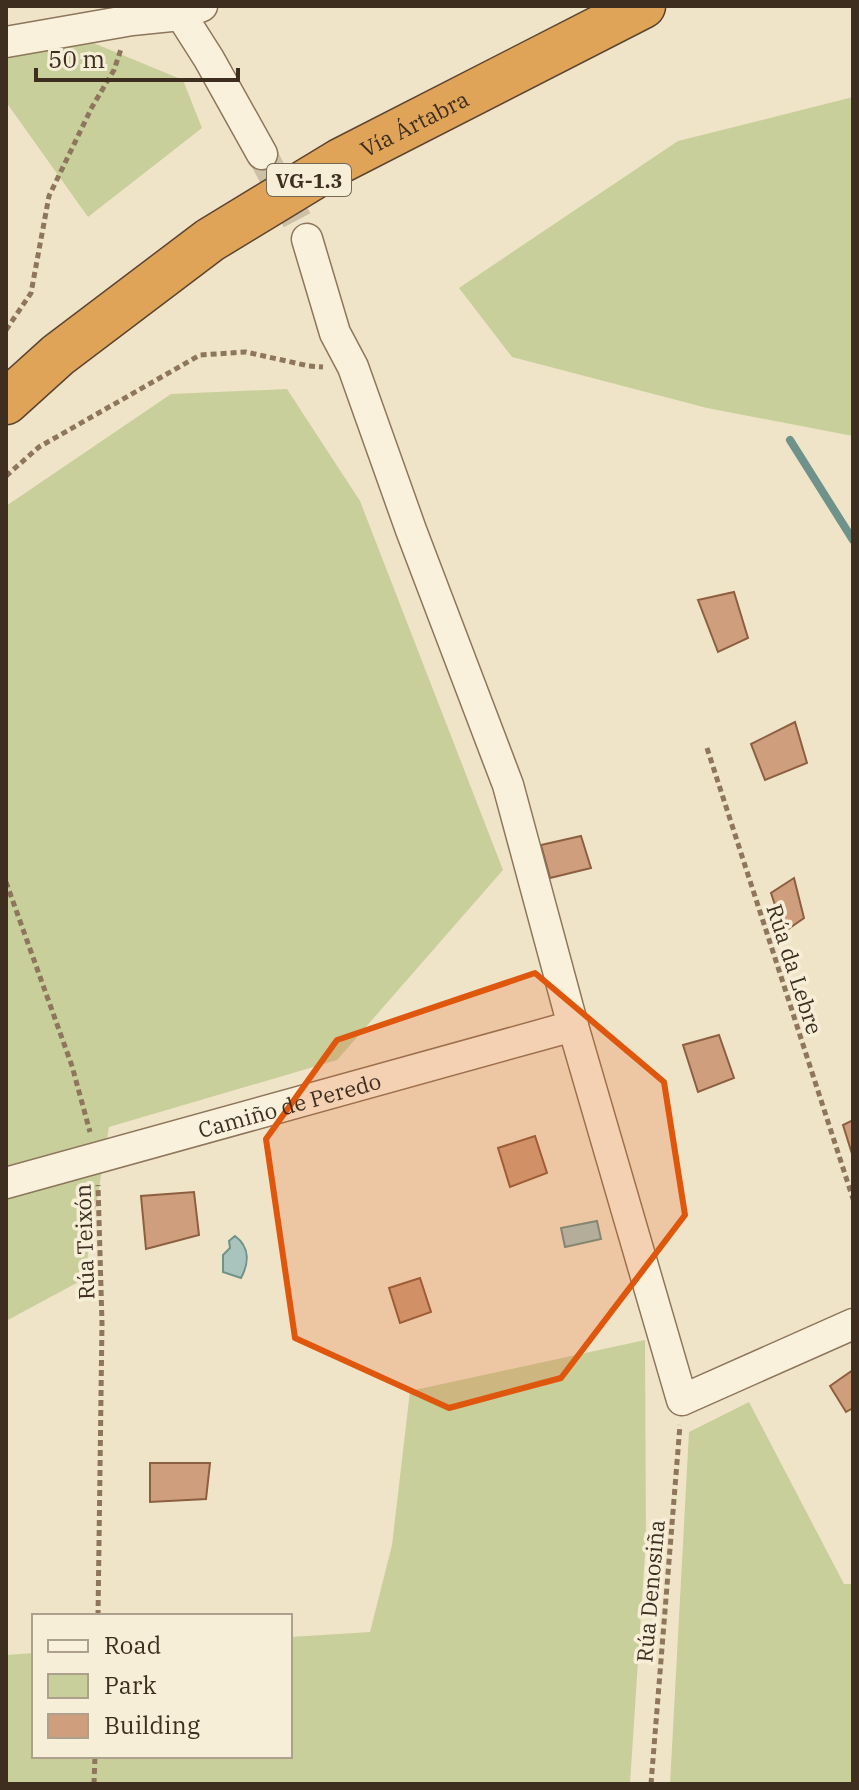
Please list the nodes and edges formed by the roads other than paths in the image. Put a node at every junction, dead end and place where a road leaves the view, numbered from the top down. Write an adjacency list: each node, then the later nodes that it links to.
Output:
1 (643, 6): 6 (highway, Vía Ártabra / VG-1.3)
2 (191, 10): 3 (street); 4 (street)
3 (6, 42)
4 (262, 154)
5 (307, 239): 7 (street)
6 (6, 402)
7 (573, 1026): 8 (street, Camiño de Peredo); 9 (street)
8 (6, 1183)
9 (853, 1324)

